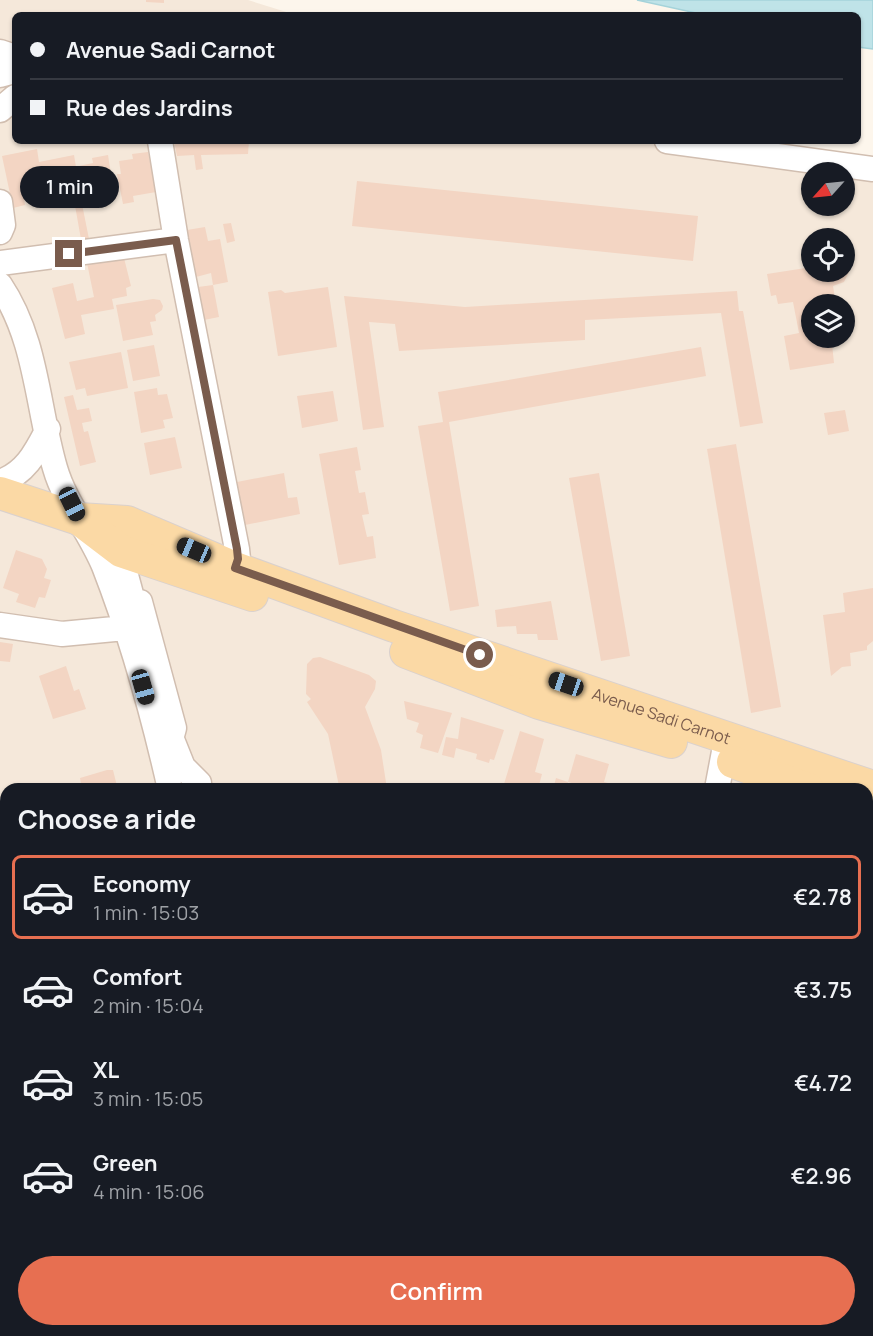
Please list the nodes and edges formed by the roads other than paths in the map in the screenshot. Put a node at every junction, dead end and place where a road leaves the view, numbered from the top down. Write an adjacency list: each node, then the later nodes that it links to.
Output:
1 (12, 100): 2 (street)
2 (0, 110)
3 (160, 144): 8 (street)
4 (689, 144): 5 (street)
5 (873, 169)
6 (0, 202): 7 (street)
7 (0, 232)
8 (176, 240): 9 (street); 16 (street)
9 (0, 263)
10 (0, 285): 11 (street)
11 (48, 429): 12 (street); 14 (street)
12 (0, 482)
13 (0, 493): 14 (main road, Avenue Sadi Carnot)
14 (79, 519): 15 (main road, Avenue Sadi Carnot); 16 (main road, Avenue Sadi Carnot); 18 (street)
15 (124, 561): 19 (main road, Avenue Sadi Carnot); 22 (street)
16 (235, 568): 19 (main road, Avenue Sadi Carnot)
17 (0, 625): 18 (street)
18 (125, 628): 21 (street)
19 (731, 748): 20 (main road, Avenue Sadi Carnot); 23 (street)
20 (768, 772): 24 (main road, Avenue Sadi Carnot); 25 (main road, Avenue Sadi Carnot)
21 (169, 783)
22 (193, 783)
23 (719, 783)
24 (794, 783)
25 (845, 783)

